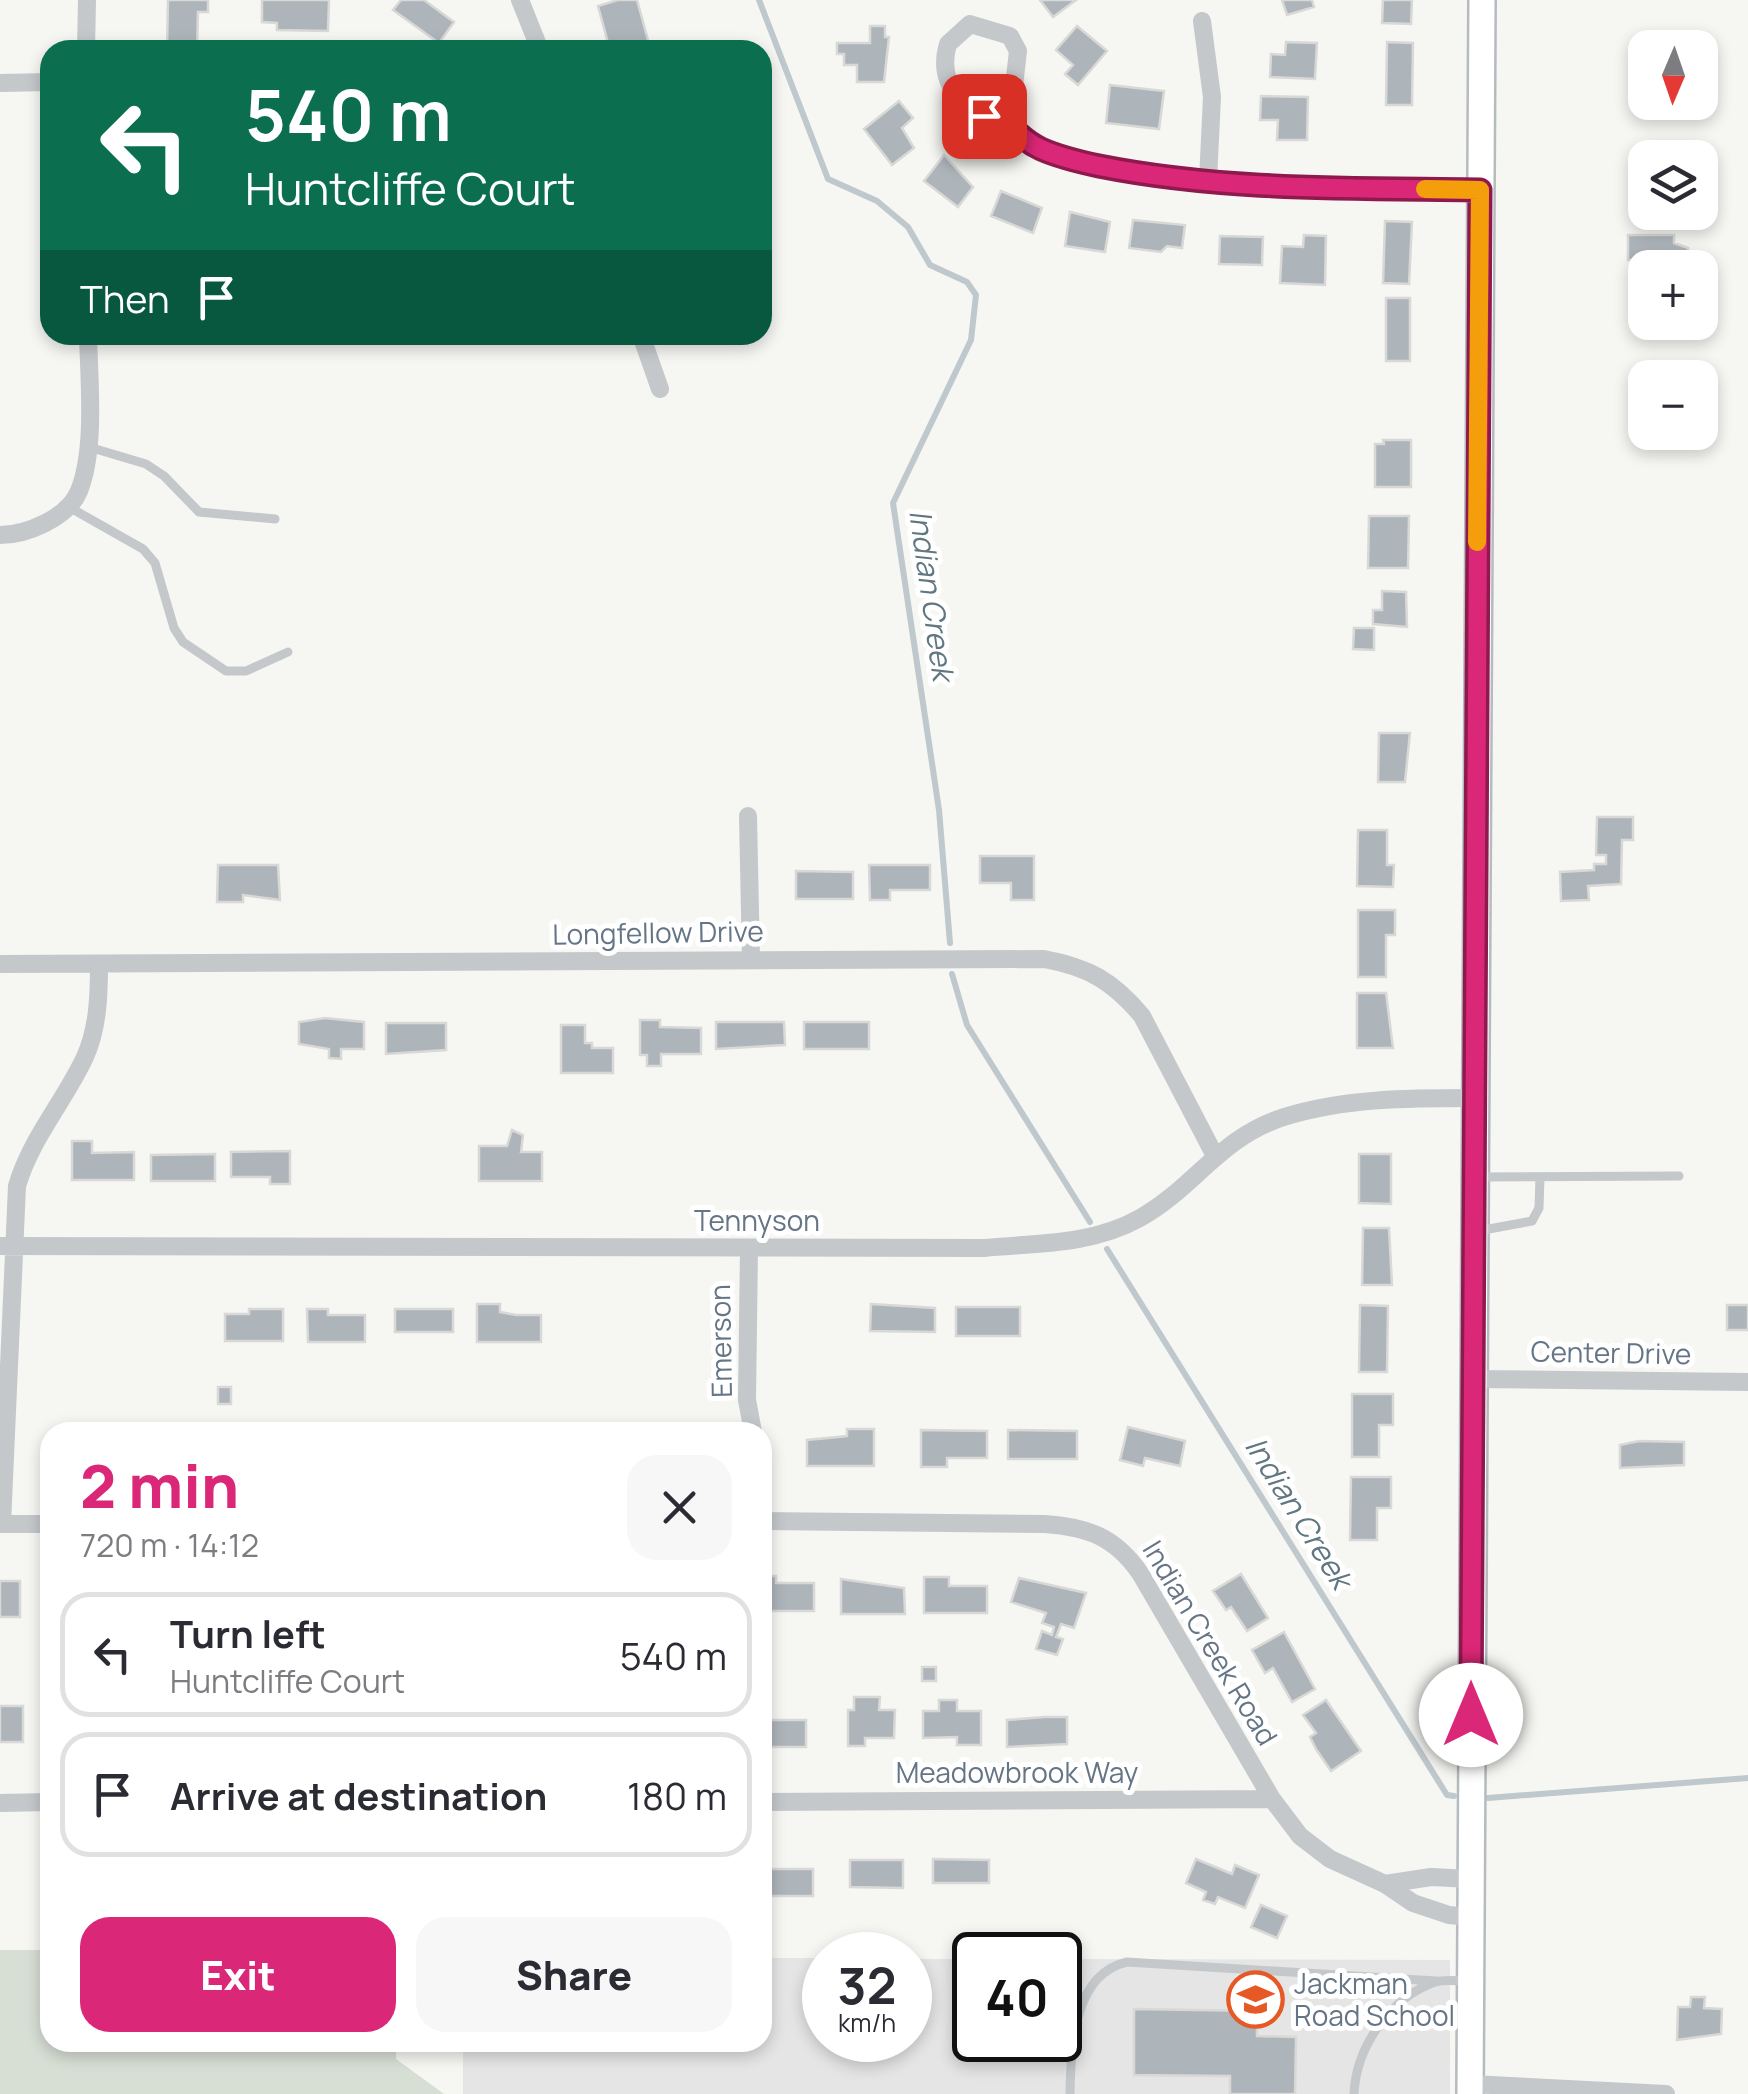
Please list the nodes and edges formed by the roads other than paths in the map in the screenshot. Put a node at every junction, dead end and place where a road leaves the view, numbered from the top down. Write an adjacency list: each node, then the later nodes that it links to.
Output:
1 (87, 0): 5 (street)
2 (520, 0): 6 (street)
3 (1482, 0): 11 (street)
4 (1202, 20): 10 (street)
5 (86, 40)
6 (536, 40)
7 (40, 82): 8 (street)
8 (0, 83)
9 (1010, 121): 9 (street); 10 (street)
10 (1208, 180): 11 (street)
11 (1480, 190): 24 (street)
12 (88, 345): 15 (street)
13 (644, 345): 14 (street)
14 (660, 389)
15 (86, 446): 16 (street); 17 (lane)
16 (72, 499): 18 (street); 19 (lane)
17 (274, 519)
18 (0, 535)
19 (288, 652)
20 (748, 816): 21 (street)
21 (751, 960): 23 (street, Longfellow Drive); 25 (street, Longfellow Drive)
22 (0, 964): 23 (street, Longfellow Drive)
23 (99, 966): 30 (street)
24 (1474, 1098): 25 (street, Tennyson); 28 (street)
25 (1214, 1154): 31 (street, Tennyson)
26 (1679, 1176): 27 (lane)
27 (1540, 1177): 28 (lane); 29 (lane)
28 (1474, 1178): 29 (street)
29 (1474, 1231): 32 (street)
30 (9, 1246): 31 (street, Tennyson); 36 (street)
31 (749, 1248): 34 (street, Emerson)
32 (1474, 1379): 33 (street, Center Drive); 42 (street)
33 (1748, 1382)
34 (751, 1422)
35 (772, 1521): 38 (street, Indian Creek Road)
36 (1, 1524): 37 (street)
37 (40, 1524)
38 (1272, 1799): 40 (street, Meadowbrook Way); 43 (street, Indian Creek Road)
39 (40, 1802): 41 (street)
40 (772, 1802)
41 (0, 1803)
42 (1470, 1879): 43 (street); 44 (street)
43 (1385, 1884): 44 (street, Indian Creek Road)
44 (1470, 1917): 45 (street)
45 (1470, 1981): 46 (lane); 47 (street)
46 (1436, 1982): 48 (lane); 49 (lane)
47 (1470, 2089): 50 (street)
48 (1070, 2094)
49 (1354, 2094)
50 (1666, 2094)

